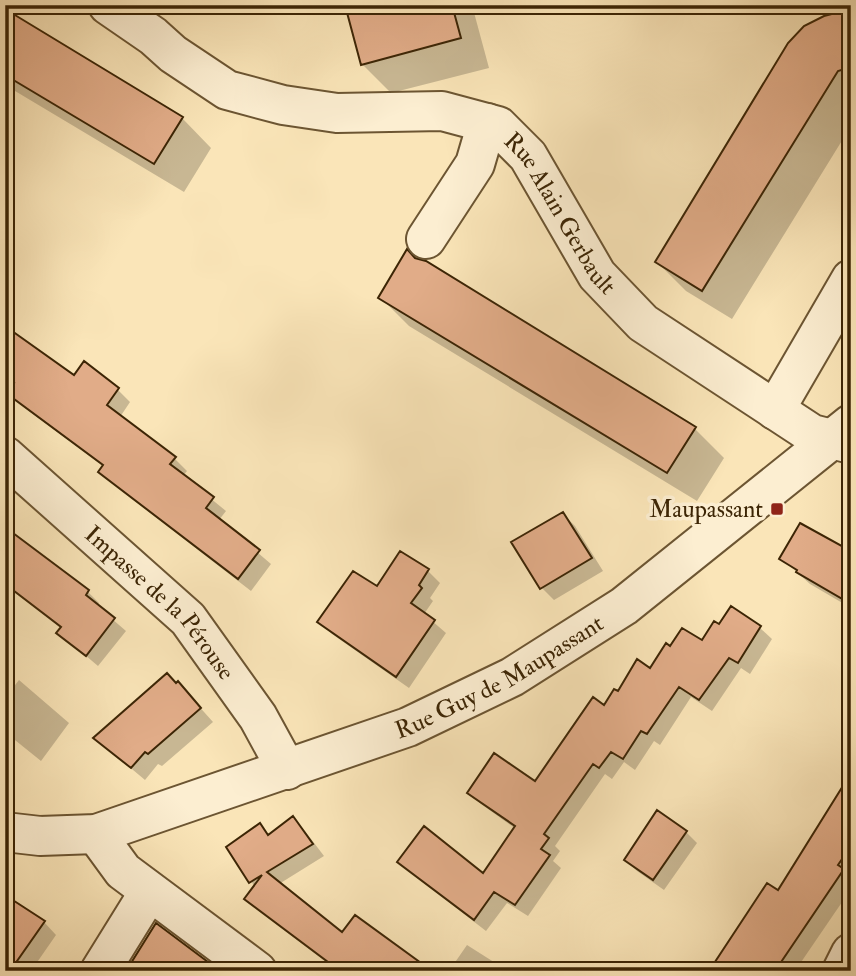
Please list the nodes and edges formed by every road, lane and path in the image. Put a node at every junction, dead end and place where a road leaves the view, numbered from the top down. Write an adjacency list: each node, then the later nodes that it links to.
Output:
1 (123, 8): 2 (street, Rue Alain Gerbault)
2 (487, 123): 3 (street); 5 (street, Rue Alain Gerbault)
3 (426, 239)
4 (851, 279): 5 (street)
5 (775, 410): 6 (street, Rue Alain Gerbault)
6 (844, 436): 8 (street, Rue Guy de Maupassant)
7 (5, 456): 8 (street, Impasse de la Pérouse)
8 (287, 770): 10 (street, Rue Guy de Maupassant)
9 (5, 832): 10 (street, Rue Guy de Maupassant)
10 (96, 834): 11 (street)
11 (149, 892): 13 (street); 14 (street)
12 (851, 953): 15 (street)
13 (100, 971)
14 (257, 971)
15 (842, 971)

